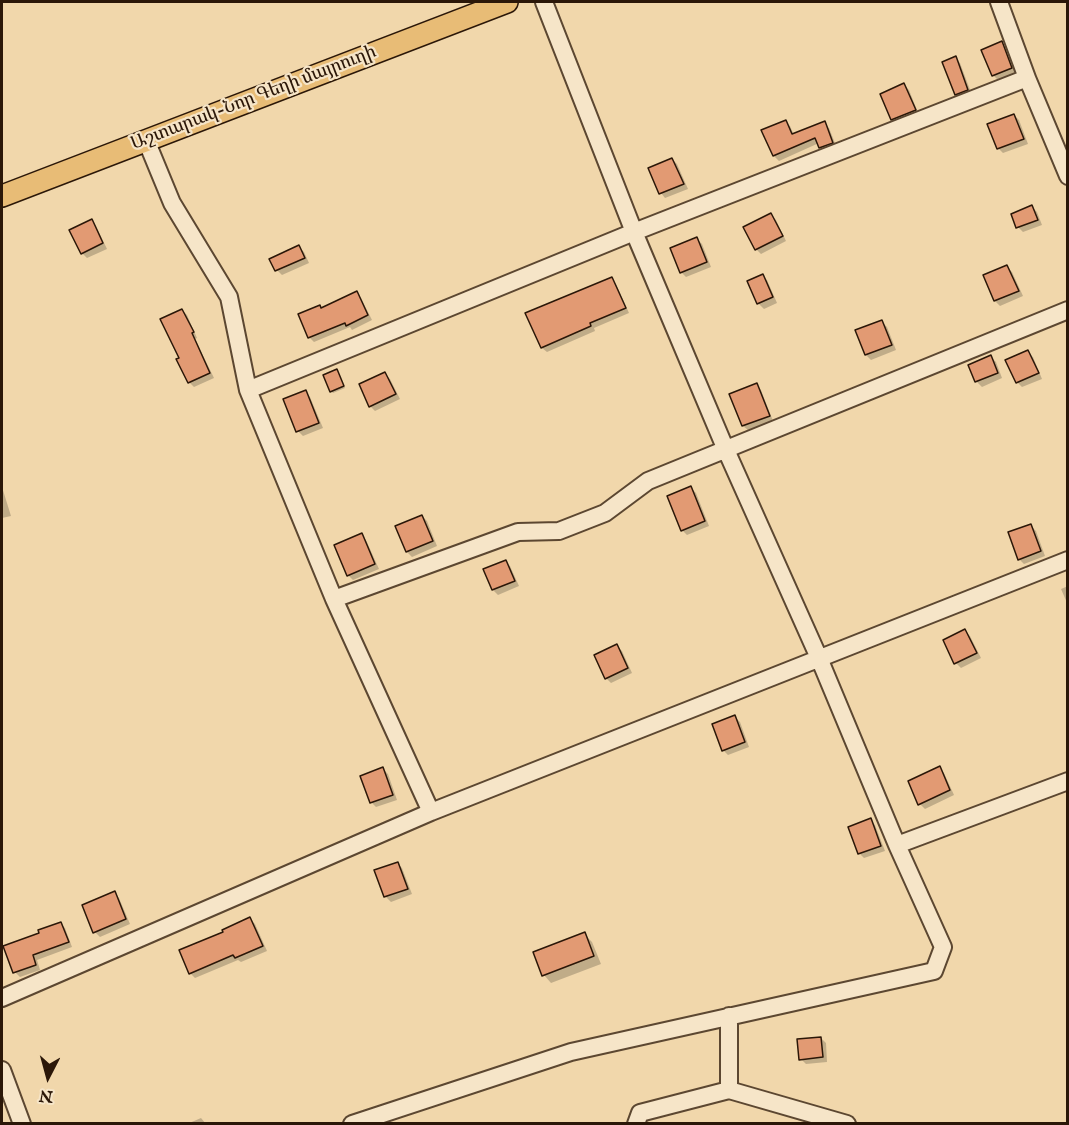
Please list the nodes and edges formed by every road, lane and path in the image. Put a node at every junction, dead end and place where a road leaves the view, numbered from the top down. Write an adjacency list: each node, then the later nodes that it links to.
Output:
1 (507, 2): 5 (main road, Աշտարակ-Նոր Գեղի մայրուղի)
2 (543, 2): 8 (street)
3 (999, 2): 4 (street)
4 (1027, 78): 6 (street); 8 (street)
5 (146, 140): 7 (main road, Աշտարակ-Նոր Գեղի մայրուղի); 10 (street)
6 (1068, 176)
7 (2, 196)
8 (634, 232): 10 (street); 11 (street)
9 (1068, 310): 11 (street)
10 (248, 390): 13 (street)
11 (726, 450): 13 (street); 14 (street)
12 (1068, 560): 14 (street)
13 (334, 599): 16 (street)
14 (819, 658): 16 (street); 17 (street)
15 (1068, 781): 17 (street)
16 (431, 812): 18 (street)
17 (897, 845): 19 (street)
18 (2, 998)
19 (729, 1016): 21 (street); 23 (street)
20 (2, 1070): 22 (street)
21 (729, 1090): 24 (street); 25 (street)
22 (21, 1124)
23 (352, 1124)
24 (636, 1124)
25 (847, 1124)

